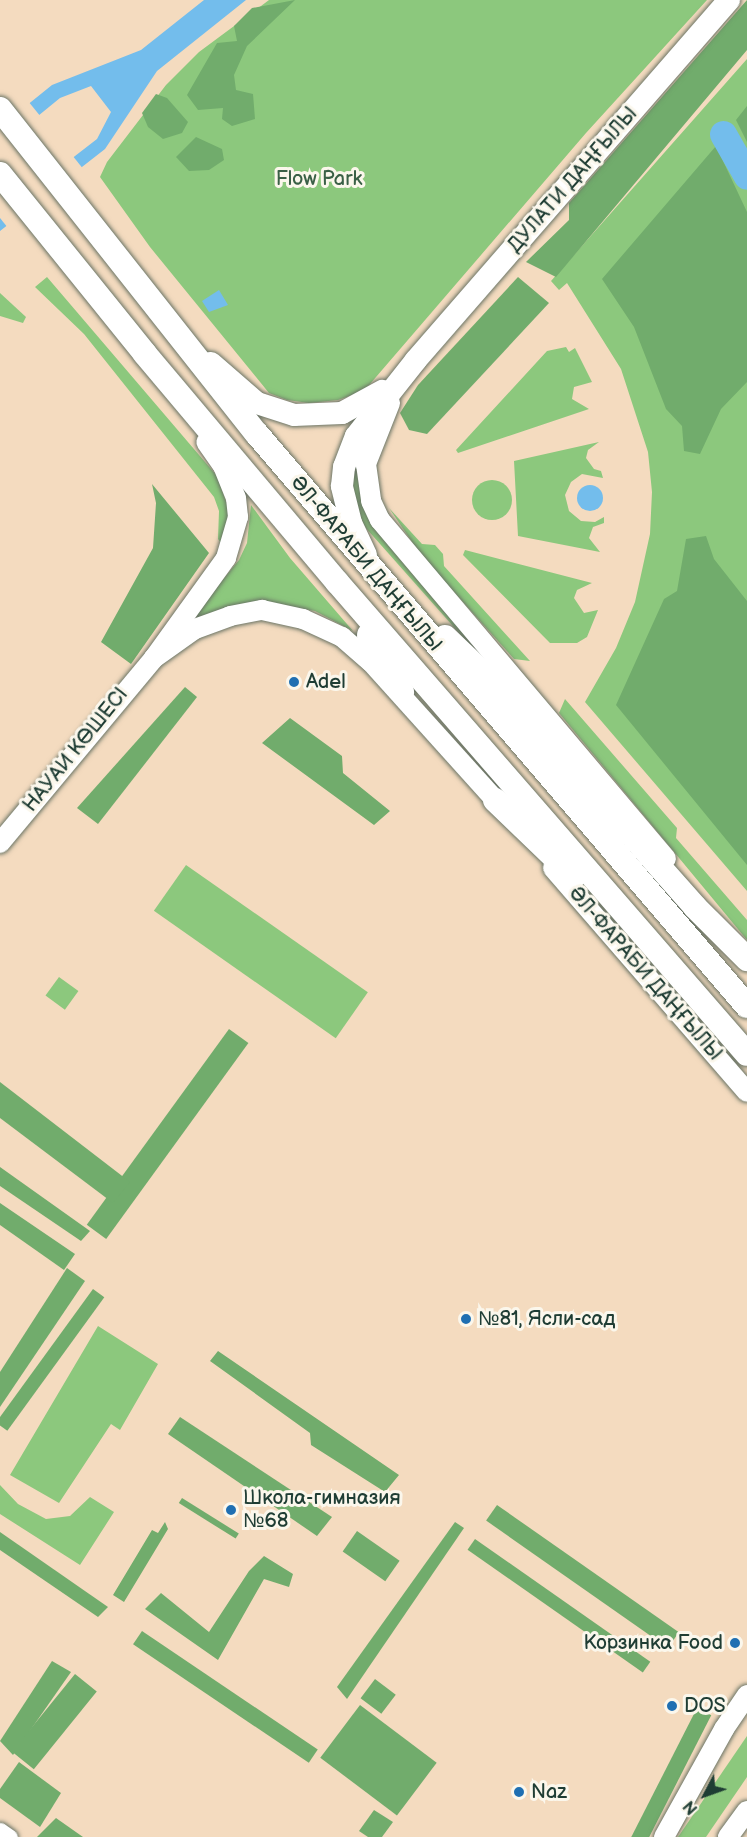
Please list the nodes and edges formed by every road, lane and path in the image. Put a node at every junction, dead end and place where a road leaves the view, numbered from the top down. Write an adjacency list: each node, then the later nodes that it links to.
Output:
1 (729, 0): 6 (main road, ДУЛАТИ ДАҢҒЫЛЫ)
2 (0, 109): 4 (main road, ӘЛ-ФАРАБИ ДАҢҒЫЛЫ)
3 (0, 174): 5 (main road, ӘЛ-ФАРАБИ ДАҢҒЫЛЫ)
4 (177, 329): 6 (main road); 8 (main road, ӘЛ-ФАРАБИ ДАҢҒЫЛЫ)
5 (145, 354): 9 (main road, ӘЛ-ФАРАБИ ДАҢҒЫЛЫ); 10 (street, НАУАИ КӨШЕСІ)
6 (416, 360): 7 (main road)
7 (402, 378): 8 (main road); 14 (street)
8 (378, 578): 14 (main road); 16 (main road, ӘЛ-ФАРАБИ ДАҢҒЫЛЫ)
9 (337, 582): 11 (main road); 15 (main road, ӘЛ-ФАРАБИ ДАҢҒЫЛЫ)
10 (154, 658): 11 (street, НАУАИ КӨШЕСІ); 13 (street, НАУАИ КӨШЕСІ)
11 (402, 692): 12 (street, ӘЛ-ФАРАБИ ДАҢҒЫЛЫ)
12 (495, 800): 15 (main road); 18 (street, ӘЛ-ФАРАБИ ДАҢҒЫЛЫ)
13 (0, 843)
14 (747, 959)
15 (689, 987): 17 (main road, ӘЛ-ФАРАБИ ДАҢҒЫЛЫ)
16 (747, 1006)
17 (747, 1054)
18 (747, 1092)
19 (747, 1695): 23 (street)
20 (747, 1811): 24 (street)
21 (0, 1830): 22 (street)
22 (10, 1837)
23 (664, 1837)
24 (728, 1837)

